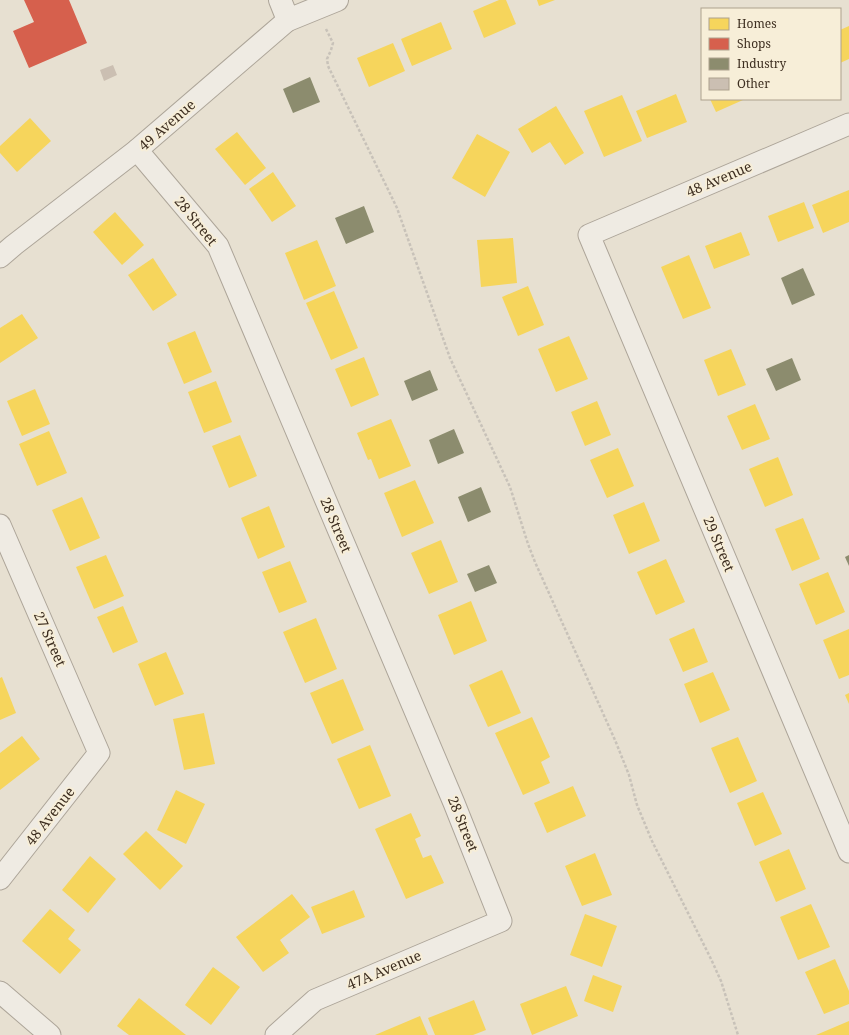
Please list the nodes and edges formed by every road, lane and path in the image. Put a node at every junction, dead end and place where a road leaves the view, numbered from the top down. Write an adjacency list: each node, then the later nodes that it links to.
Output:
1 (280, 0): 3 (street)
2 (337, 0): 3 (street, 49 Avenue)
3 (288, 20): 6 (street, 49 Avenue)
4 (326, 28): 17 (path)
5 (849, 124): 7 (street, 48 Avenue)
6 (137, 150): 8 (street, 49 Avenue); 13 (street, 28 Street)
7 (589, 235): 11 (street, 29 Street)
8 (0, 257)
9 (0, 525): 10 (street, 27 Street)
10 (99, 753): 12 (street, 48 Avenue)
11 (849, 852)
12 (0, 879)
13 (501, 920): 16 (street, 47A Avenue)
14 (0, 992): 15 (street)
15 (50, 1035)
16 (276, 1035)
17 (738, 1035)

